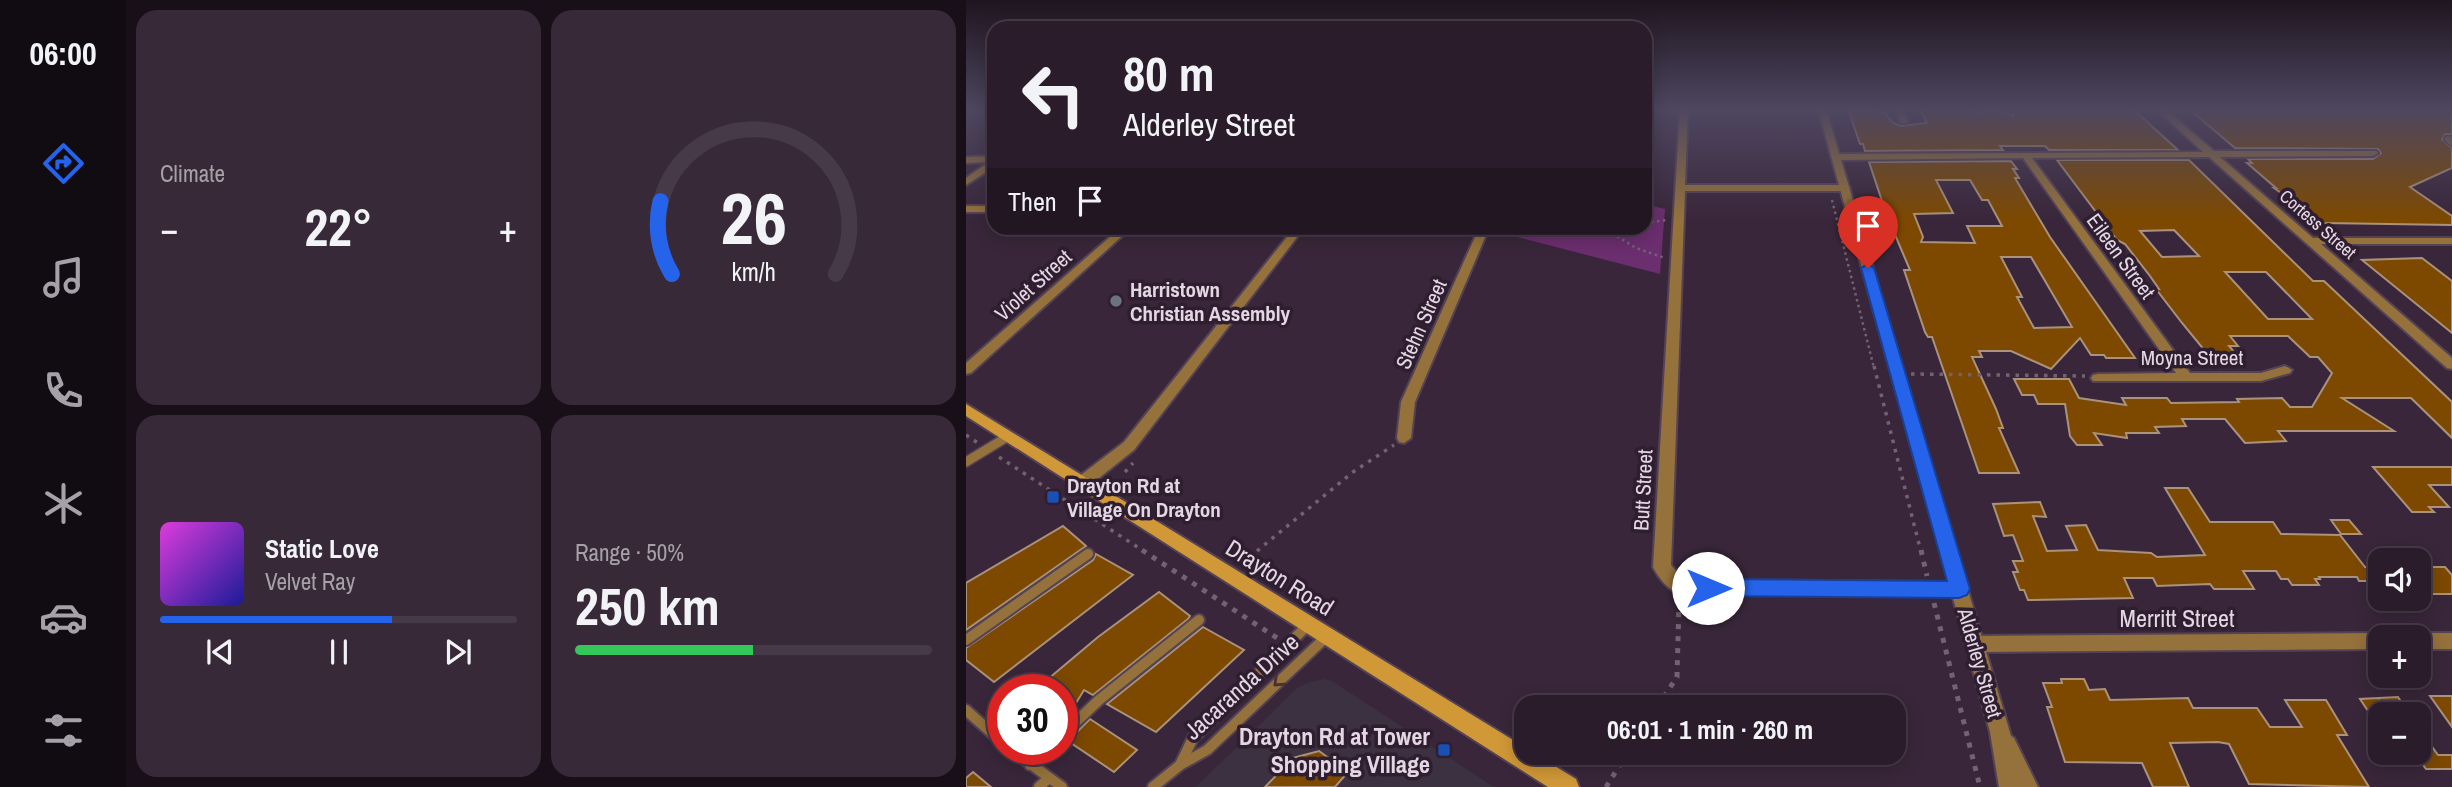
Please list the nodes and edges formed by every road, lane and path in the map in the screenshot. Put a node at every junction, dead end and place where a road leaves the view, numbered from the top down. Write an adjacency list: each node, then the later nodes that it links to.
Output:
1 (1683, 146): 12 (street, Butt Street)
2 (1833, 146): 7 (street, Alderley Street)
3 (2202, 146): 5 (street, Cortess Street)
4 (2374, 153): 5 (street)
5 (2212, 155): 6 (street); 22 (street, Cortess Street)
6 (2026, 156): 7 (street); 30 (street, Eileen Street)
7 (1836, 157): 13 (street, Alderley Street)
8 (966, 160): 9 (street)
9 (987, 161)
10 (987, 166): 11 (street)
11 (966, 182)
12 (1681, 188): 13 (street); 16 (street, Butt Street)
13 (1837, 188): 28 (street, Alderley Street); 41 (path)
14 (966, 209): 15 (street)
15 (987, 209)
16 (1679, 219): 17 (path); 24 (street, Butt Street)
17 (1652, 222)
18 (1118, 235): 26 (street, Violet Street)
19 (1294, 235): 37 (street)
20 (1480, 235): 34 (street, Stehn Street)
21 (1616, 235): 24 (path)
22 (2310, 241): 23 (street); 25 (street, Cortess Street)
23 (2452, 241)
24 (1677, 259): 40 (street, Butt Street)
25 (2451, 362)
26 (966, 370)
27 (2285, 370): 30 (street, Moyna Street)
28 (1898, 374): 29 (path); 42 (street, Alderley Street)
29 (2098, 378): 30 (street, Moyna Street)
30 (2186, 378)
31 (966, 409): 33 (main road, Drayton Road)
32 (966, 435): 35 (path)
33 (1007, 437): 35 (lane); 37 (main road, Drayton Road)
34 (1405, 438): 38 (path)
35 (986, 449): 36 (lane); 46 (path)
36 (966, 462)
37 (1083, 482): 44 (main road, Drayton Road)
38 (1257, 551)
39 (1088, 554): 47 (lane)
40 (1680, 587): 41 (street); 52 (path)
41 (1930, 589): 42 (street); 65 (path)
42 (1959, 589): 51 (street, Alderley Street)
43 (1199, 620): 54 (lane)
44 (1309, 624): 45 (main road, Drayton Road); 58 (lane, Jacaranda Drive)
45 (1328, 636): 58 (lane, Jacaranda Drive, one-way to 58); 63 (main road, Drayton Road)
46 (1278, 639)
47 (966, 640)
48 (2368, 641): 51 (street, Merritt Street)
49 (2431, 641): 50 (street)
50 (2452, 641)
51 (1975, 644): 56 (street, Alderley Street)
52 (1665, 695)
53 (966, 710): 55 (lane)
54 (1078, 720)
55 (987, 729)
56 (2000, 732): 66 (street, Alderley Street); 67 (street, Alderley Street)
57 (1030, 765): 60 (lane)
58 (1180, 765): 62 (lane, Jacaranda Drive)
59 (1620, 765): 64 (path)
60 (1044, 782): 61 (lane)
61 (1062, 787)
62 (1153, 787)
63 (1568, 787)
64 (1606, 787)
65 (1980, 787)
66 (2010, 787)
67 (2027, 787)

